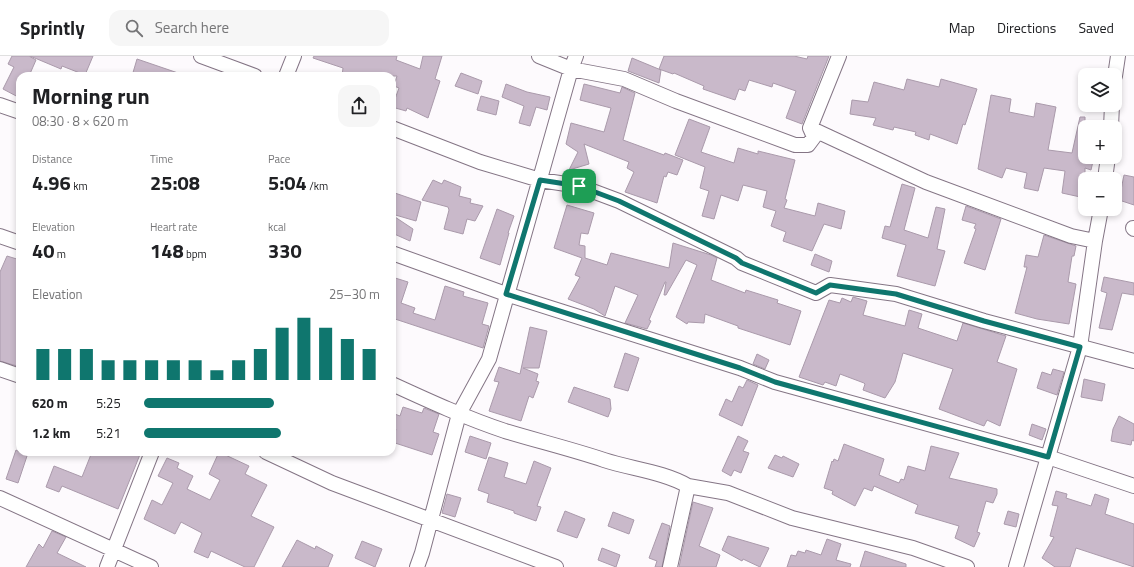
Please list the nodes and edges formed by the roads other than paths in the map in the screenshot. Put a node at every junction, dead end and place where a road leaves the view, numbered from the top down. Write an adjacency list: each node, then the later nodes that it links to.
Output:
1 (201, 56): 8 (street)
2 (294, 56): 9 (street)
3 (538, 56): 6 (street)
4 (839, 56): 12 (street)
5 (1118, 56): 7 (street)
6 (574, 62): 12 (street); 14 (street)
7 (1116, 68)
8 (244, 72)
9 (288, 72)
10 (0, 105): 11 (street)
11 (16, 111)
12 (810, 128): 17 (street)
13 (396, 130): 14 (street)
14 (540, 180): 20 (street); 21 (street)
15 (1100, 216): 17 (street)
16 (0, 236): 18 (street)
17 (1095, 241): 21 (street)
18 (16, 242)
19 (396, 254): 20 (street)
20 (506, 294): 26 (street); 29 (street)
21 (1080, 347): 22 (street); 29 (street)
22 (1134, 361)
23 (0, 369): 24 (street)
24 (16, 375)
25 (396, 386): 26 (street)
26 (459, 414): 30 (street); 33 (street)
27 (150, 456): 34 (street)
28 (275, 456): 33 (street)
29 (1048, 457): 31 (street); 41 (street)
30 (688, 486): 39 (street); 40 (street)
31 (1134, 486)
32 (0, 498): 34 (street)
33 (431, 522): 37 (street); 38 (street)
34 (114, 550): 35 (street); 36 (street)
35 (107, 567)
36 (152, 567)
37 (416, 567)
38 (556, 567)
39 (670, 567)
40 (967, 567)
41 (1016, 567)

